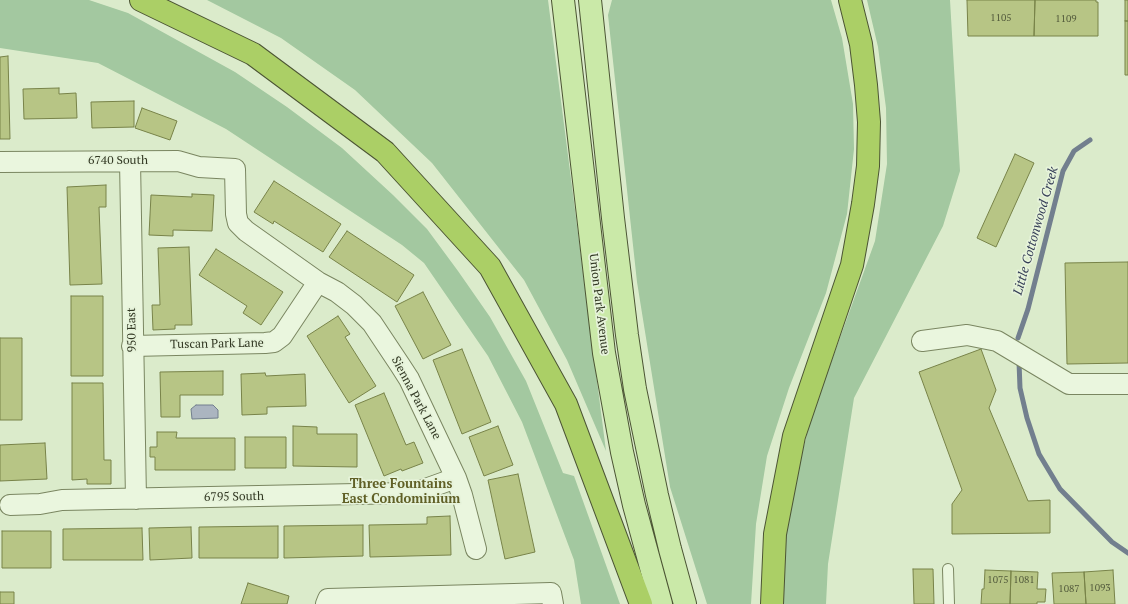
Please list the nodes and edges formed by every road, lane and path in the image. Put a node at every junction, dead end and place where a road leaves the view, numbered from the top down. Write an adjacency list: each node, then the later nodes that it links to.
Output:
1 (141, 0): 19 (highway)
2 (563, 0): 20 (main road, Union Park Avenue)
3 (590, 0): 21 (main road, Union Park Avenue)
4 (850, 0): 22 (highway)
5 (130, 161): 6 (street, 6740 South); 7 (street, 6740 South); 10 (street, 950 East)
6 (0, 162)
7 (235, 169): 8 (street, Sienna Park Lane)
8 (318, 282): 10 (street, Tuscan Park Lane); 12 (street, Sienna Park Lane)
9 (922, 341): 11 (street)
10 (132, 346): 13 (street, 950 East)
11 (1128, 384)
12 (456, 478): 13 (street, 6795 South); 15 (street, Sienna Park Lane)
13 (136, 499): 14 (street, 6795 South)
14 (10, 505)
15 (476, 549)
16 (948, 569): 23 (lane)
17 (326, 604): 18 (street)
18 (553, 604)
19 (641, 604)
20 (661, 604)
21 (685, 604)
22 (772, 604)
23 (949, 604)

